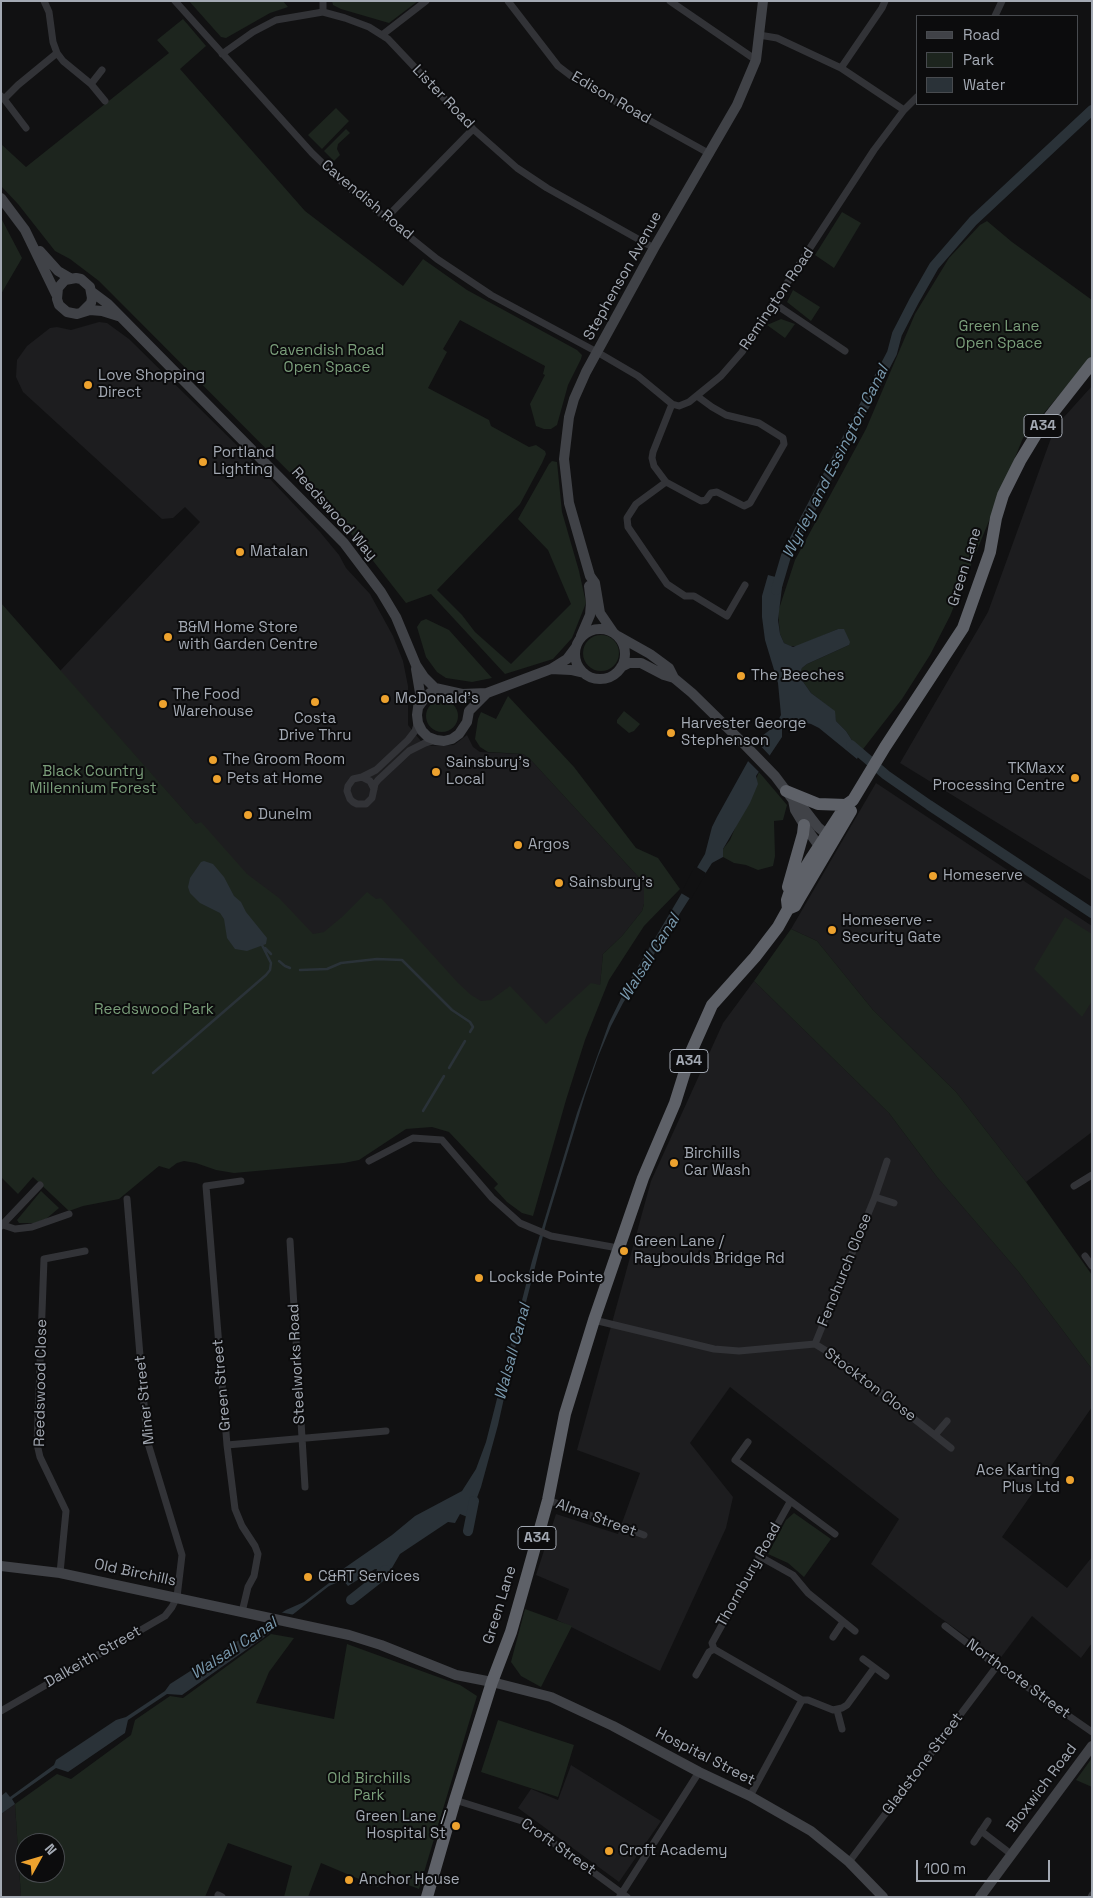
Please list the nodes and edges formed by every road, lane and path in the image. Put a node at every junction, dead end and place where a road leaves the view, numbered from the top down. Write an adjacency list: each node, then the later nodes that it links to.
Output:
1 (44, 1): 14 (street)
2 (175, 1): 15 (street, Cavendish Road)
3 (323, 1): 10 (street)
4 (426, 1): 12 (street)
5 (508, 1): 26 (street, Edison Road)
6 (670, 1): 16 (street)
7 (763, 1): 13 (street, Stephenson Avenue)
8 (885, 1): 17 (street)
9 (1002, 1): 11 (street)
10 (323, 12): 12 (street, Lister Road); 15 (street, Lister Road)
11 (995, 15)
12 (382, 35): 25 (street, Lister Road)
13 (759, 35): 16 (street, Stephenson Avenue); 17 (street)
14 (57, 52): 19 (street); 20 (street)
15 (222, 54): 28 (street, Cavendish Road)
16 (756, 60): 26 (street, Stephenson Avenue)
17 (841, 68): 23 (street)
18 (102, 70): 19 (street)
19 (91, 84): 22 (street)
20 (3, 98): 24 (street)
21 (916, 98): 23 (street, Remington Road)
22 (105, 101)
23 (904, 110): 34 (street, Remington Road)
24 (26, 128)
25 (473, 129): 28 (street); 30 (street, Lister Road)
26 (710, 154): 30 (street, Stephenson Avenue)
27 (1, 198): 29 (street, Reedswood Way)
28 (386, 218): 38 (street, Cavendish Road)
29 (30, 239): 31 (street, Reedswood Way); 33 (street, Reedswood Way)
30 (654, 248): 38 (street, Stephenson Avenue)
31 (70, 278): 32 (street, Reedswood Way); 33 (street)
32 (92, 292): 35 (street); 36 (street, Reedswood Way)
33 (56, 294): 35 (street, Reedswood Way)
34 (775, 304): 37 (street); 40 (street, Remington Road)
35 (83, 311): 36 (street, Reedswood Way)
36 (119, 316): 47 (street, Reedswood Way)
37 (845, 351)
38 (598, 352): 41 (street); 43 (street, Stephenson Avenue)
39 (1092, 363): 61 (highway, Green Lane / A34)
40 (697, 396): 41 (street, Remington Road); 42 (street)
41 (672, 404): 42 (street)
42 (666, 482): 44 (street)
43 (590, 576): 45 (street, Stephenson Avenue); 46 (street, Stephenson Avenue)
44 (745, 585)
45 (616, 634): 46 (street); 48 (street); 51 (street, Stephenson Avenue)
46 (577, 645): 49 (street); 50 (street)
47 (416, 665): 52 (street, Reedswood Way); 54 (street, Reedswood Way)
48 (621, 667): 50 (street); 51 (street, Stephenson Avenue)
49 (551, 669): 50 (street); 53 (street)
50 (585, 674)
51 (674, 678): 60 (street, Stephenson Avenue)
52 (450, 692): 53 (street); 54 (street); 55 (street, Reedswood Way)
53 (491, 692): 55 (street)
54 (419, 706): 56 (street, Reedswood Way)
55 (467, 719): 57 (street)
56 (418, 720): 57 (street); 58 (street)
57 (436, 740): 59 (street)
58 (362, 777): 59 (street); 59 (street)
59 (374, 789)
60 (789, 796): 61 (highway); 62 (street, Stephenson Avenue); 63 (street, Stephenson Avenue)
61 (850, 802): 63 (highway, A34)
62 (804, 825): 63 (street, Stephenson Avenue); 64 (highway)
63 (827, 843): 64 (highway, A34); 65 (highway, A34)
64 (789, 894): 65 (highway, A34)
65 (788, 909): 78 (highway, Green Lane / A34)
66 (369, 1161): 78 (street)
67 (887, 1161): 72 (street, Fenchurch Close)
68 (1092, 1174): 71 (street)
69 (241, 1182): 89 (street, Green Street)
70 (40, 1185): 76 (street)
71 (1074, 1186)
72 (874, 1197): 74 (street, Fenchurch Close); 83 (street, Fenchurch Close)
73 (127, 1199): 99 (street, Miner Street)
74 (894, 1203)
75 (69, 1214): 76 (street)
76 (2, 1226)
77 (290, 1241): 87 (street, Steelworks Road)
78 (618, 1248): 82 (highway, Green Lane / A34)
79 (85, 1251): 98 (street, Reedswood Close)
80 (1085, 1256): 81 (street)
81 (1092, 1266)
82 (594, 1320): 83 (street, Stockton Close); 92 (highway, Green Lane / A34)
83 (815, 1344): 86 (street, Stockton Close)
84 (947, 1421): 86 (street)
85 (386, 1431): 87 (street)
86 (935, 1435): 90 (street, Stockton Close)
87 (301, 1439): 89 (street); 91 (street, Steelworks Road)
88 (748, 1442): 93 (street)
89 (228, 1445): 100 (street, Green Street)
90 (950, 1448)
91 (305, 1487)
92 (548, 1500): 95 (street, Alma Street); 111 (highway, Green Lane / A34)
93 (790, 1502): 94 (street); 96 (street, Thornbury Road)
94 (835, 1534)
95 (644, 1535)
96 (759, 1556): 101 (street); 105 (street, Thornbury Road)
97 (1, 1566): 98 (street, Old Birchills)
98 (60, 1573): 99 (street, Old Birchills)
99 (177, 1597): 100 (street, Old Birchills); 113 (street, Dalkeith Street)
100 (242, 1612): 111 (street, Old Birchills)
101 (843, 1622): 103 (street); 104 (street)
102 (946, 1626): 107 (street, Northcote Street)
103 (855, 1631)
104 (833, 1637)
105 (714, 1649): 109 (street, Thornbury Road); 112 (street)
106 (863, 1659): 108 (street)
107 (997, 1666): 116 (street, Northcote Street); 125 (street, Gladstone Street)
108 (874, 1668): 110 (street); 114 (street)
109 (696, 1675)
110 (886, 1676)
111 (492, 1682): 118 (street, Hospital Street); 120 (highway, Green Lane / A34)
112 (802, 1700): 114 (street); 119 (street)
113 (1, 1710)
114 (838, 1710): 115 (street)
115 (842, 1729)
116 (1092, 1732)
117 (1092, 1746): 124 (street, Bloxwich Road)
118 (699, 1772): 119 (street, Hospital Street); 126 (street)
119 (750, 1796): 125 (street, Hospital Street)
120 (455, 1800): 126 (street, Croft Street); 127 (highway, Green Lane / A34)
121 (988, 1821): 122 (street)
122 (981, 1831): 123 (street); 124 (street)
123 (974, 1842)
124 (1011, 1854): 129 (street, Bloxwich Road)
125 (849, 1862): 128 (street, Hospital Street)
126 (623, 1896)
127 (427, 1897)
128 (884, 1897)
129 (980, 1897)

